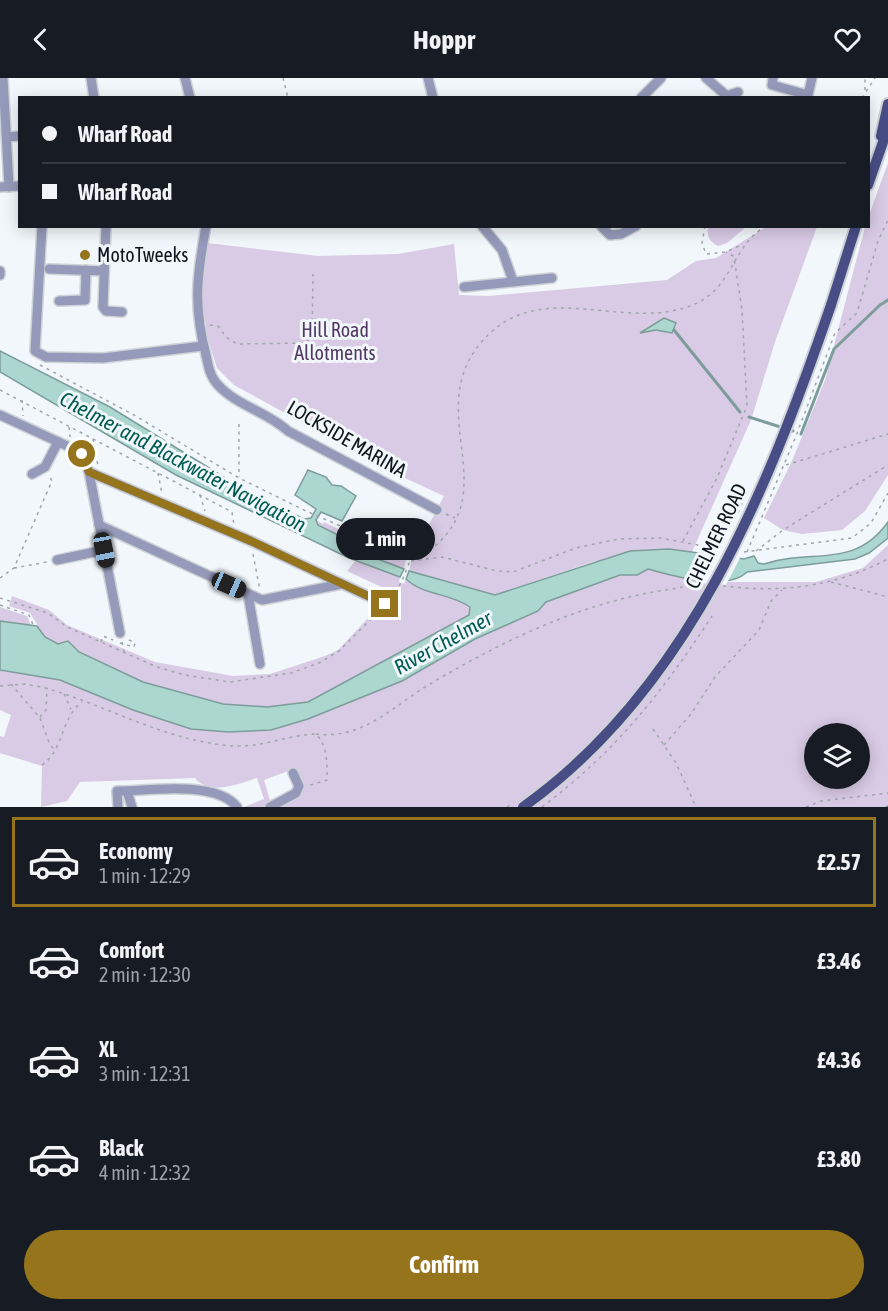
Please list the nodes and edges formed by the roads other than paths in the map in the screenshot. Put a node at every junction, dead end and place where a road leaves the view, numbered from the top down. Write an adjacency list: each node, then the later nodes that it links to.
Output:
1 (3, 78): 18 (street)
2 (91, 78): 10 (street)
3 (185, 78): 11 (street)
4 (428, 78): 12 (street)
5 (661, 78): 13 (street)
6 (706, 78): 9 (street)
7 (773, 78): 14 (street)
8 (812, 78): 14 (street)
9 (738, 92)
10 (94, 96)
11 (190, 96)
12 (432, 96)
13 (643, 96)
14 (812, 96)
15 (888, 104): 19 (main road)
16 (888, 128): 19 (main road)
17 (18, 136): 18 (street)
18 (7, 137): 21 (street)
19 (877, 157): 20 (main road)
20 (870, 179)
21 (4, 187)
22 (42, 228): 37 (street)
23 (106, 228): 31 (street)
24 (206, 228): 37 (street, LOCKSIDE MARINA)
25 (484, 228): 33 (street)
26 (603, 228): 27 (street)
27 (632, 228)
28 (855, 228): 53 (main road, CHELMER ROAD, bridge)
29 (49, 269): 30 (street)
30 (86, 270): 31 (street); 35 (street)
31 (104, 274): 36 (street)
32 (552, 278): 33 (street)
33 (513, 281): 34 (street)
34 (464, 287)
35 (59, 301)
36 (122, 312)
37 (203, 346): 42 (street, LOCKSIDE MARINA)
38 (0, 415): 39 (street)
39 (58, 442): 40 (street); 41 (street)
40 (89, 472): 43 (street); 46 (street)
41 (32, 474)
42 (437, 510)
43 (99, 525): 44 (street); 47 (street)
44 (104, 550): 45 (street); 49 (street)
45 (57, 560)
46 (342, 584): 47 (street); 48 (street)
47 (248, 594): 50 (street)
48 (385, 604)
49 (120, 633)
50 (260, 664)
51 (293, 773): 57 (street)
52 (127, 791): 54 (street); 55 (street); 56 (street)
53 (520, 804)
54 (118, 807)
55 (132, 807)
56 (237, 807)
57 (270, 807)

